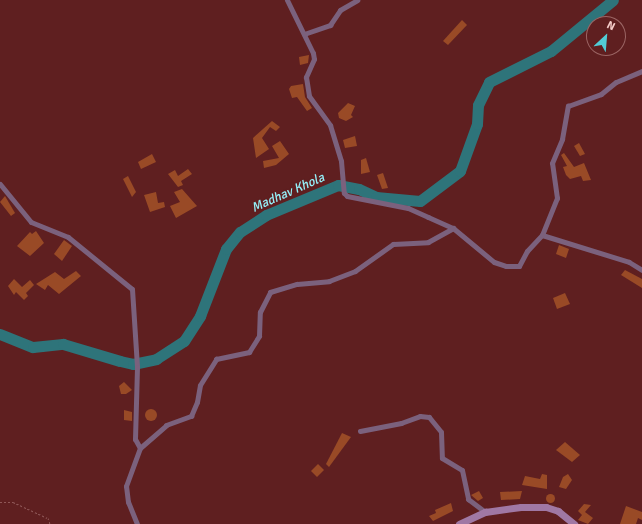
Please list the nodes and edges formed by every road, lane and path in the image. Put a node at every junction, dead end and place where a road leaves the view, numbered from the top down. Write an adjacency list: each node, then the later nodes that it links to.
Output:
1 (288, 0): 3 (street)
2 (357, 0): 3 (street)
3 (304, 34): 6 (street)
4 (642, 70): 7 (street)
5 (0, 184): 10 (street)
6 (453, 228): 7 (street); 10 (street)
7 (542, 236): 8 (street)
8 (642, 270)
9 (360, 431): 12 (street)
10 (140, 448): 14 (street)
11 (0, 502): 13 (path)
12 (485, 512): 15 (street); 16 (street)
13 (50, 524)
14 (137, 524)
15 (459, 524)
16 (574, 524)

